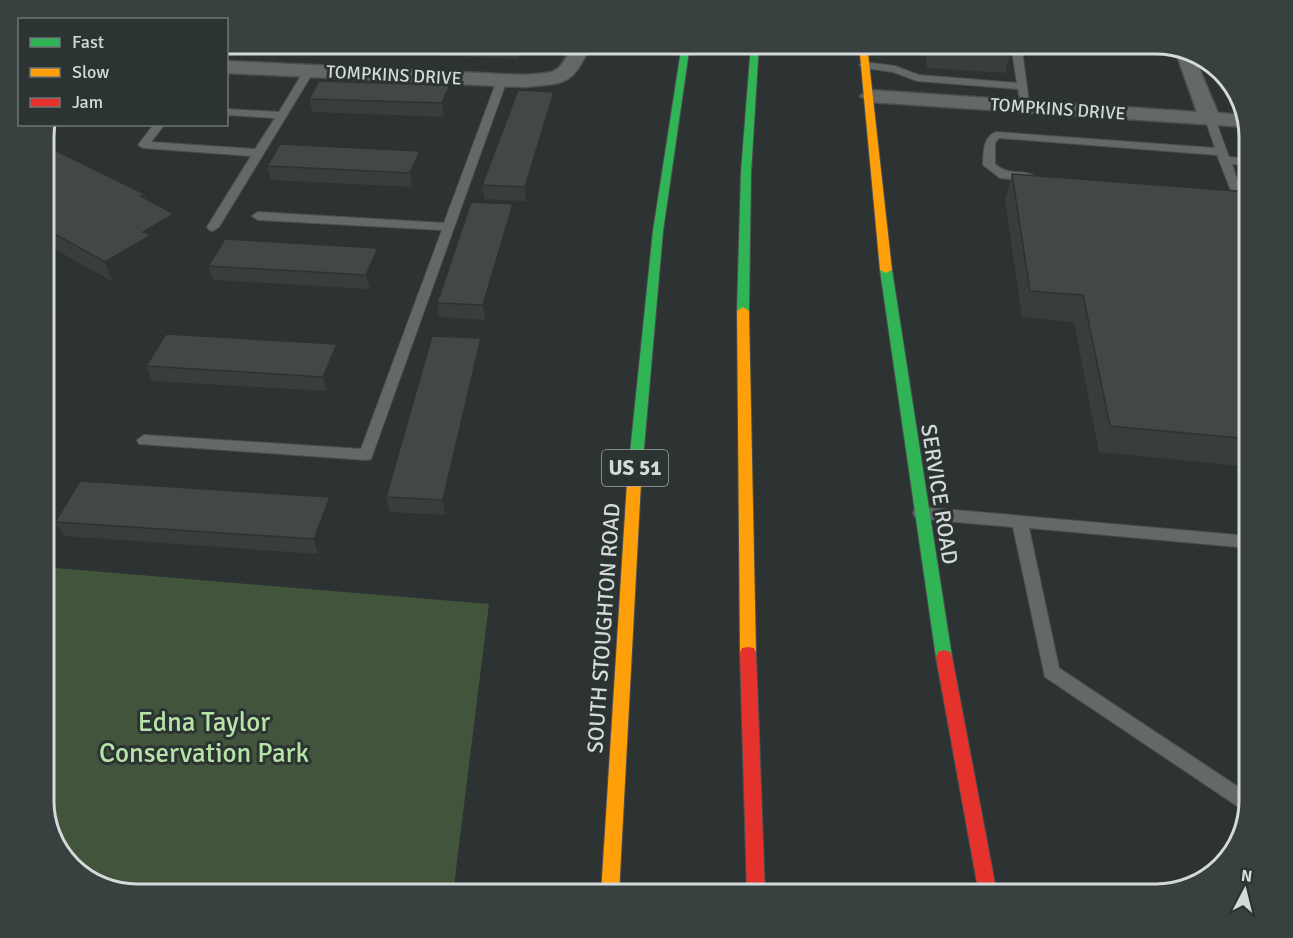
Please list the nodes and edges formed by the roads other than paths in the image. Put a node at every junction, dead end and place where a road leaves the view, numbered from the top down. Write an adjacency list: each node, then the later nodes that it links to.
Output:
1 (577, 54): 10 (street, TOMPKINS DRIVE)
2 (684, 54): 32 (main road, SOUTH STOUGHTON ROAD / US 51)
3 (754, 54): 33 (main road)
4 (863, 54): 7 (main road, SERVICE ROAD)
5 (1018, 54): 11 (lane)
6 (1186, 60): 16 (street)
7 (864, 65): 11 (lane); 12 (main road, SERVICE ROAD)
8 (228, 67): 9 (street, TOMPKINS DRIVE)
9 (309, 71): 10 (street, TOMPKINS DRIVE); 15 (lane)
10 (502, 80): 25 (lane)
11 (1023, 86): 13 (lane)
12 (870, 96): 13 (street, TOMPKINS DRIVE); 28 (main road, SERVICE ROAD)
13 (1026, 107): 16 (street, TOMPKINS DRIVE)
14 (228, 112): 15 (lane)
15 (282, 115): 19 (lane)
16 (1210, 119): 17 (street, TOMPKINS DRIVE); 20 (lane)
17 (1237, 120)
18 (158, 126): 19 (lane)
19 (259, 153): 26 (lane)
20 (1222, 156): 21 (lane); 22 (lane); 23 (lane)
21 (1239, 160)
22 (1047, 179)
23 (1239, 193)
24 (258, 216): 25 (lane)
25 (448, 226): 27 (lane)
26 (213, 227)
27 (144, 440)
28 (921, 513): 29 (lane); 34 (main road, SERVICE ROAD)
29 (1020, 523): 30 (lane); 31 (lane)
30 (1239, 541)
31 (1239, 797)
32 (610, 884)
33 (756, 884)
34 (986, 884)

